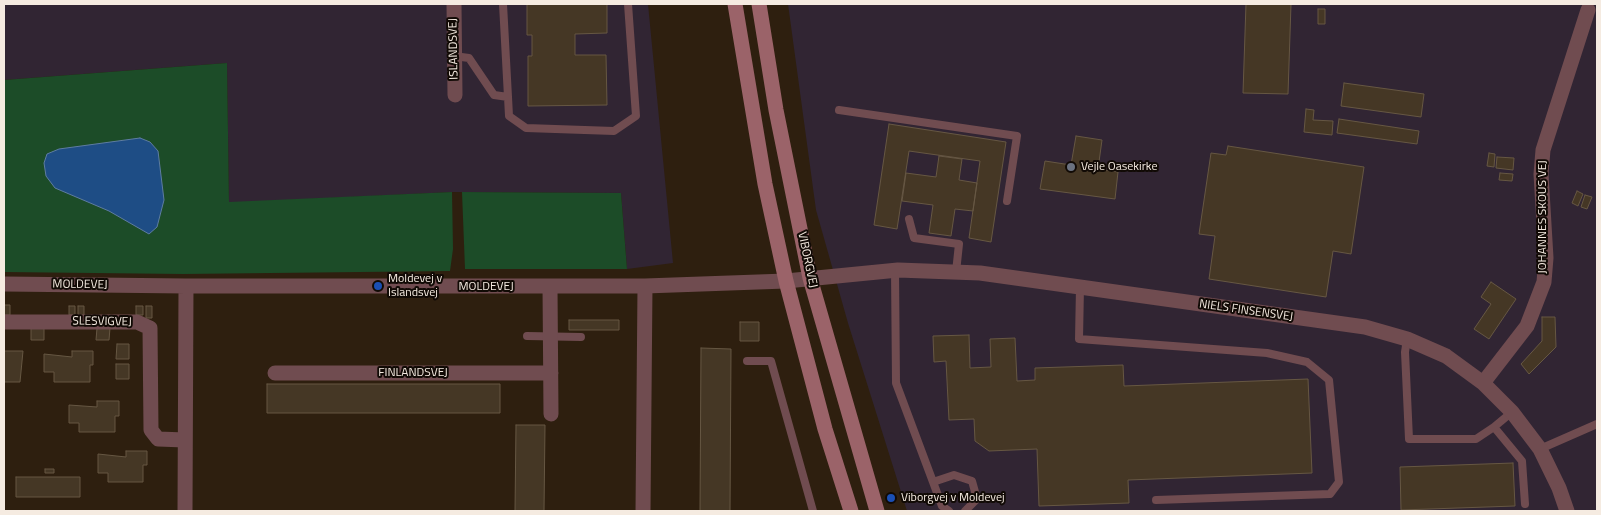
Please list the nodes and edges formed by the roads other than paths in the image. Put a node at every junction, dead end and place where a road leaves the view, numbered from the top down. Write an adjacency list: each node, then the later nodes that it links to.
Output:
1 (454, 4): 7 (street, ISLANDSVEJ)
2 (503, 4): 9 (lane)
3 (628, 4): 9 (lane)
4 (735, 4): 16 (street, VIBORGVEJ)
5 (759, 4): 15 (street, VIBORGVEJ)
6 (1587, 9): 30 (street, JOHANNES SKOUS VEJ)
7 (454, 56): 8 (street, ISLANDSVEJ); 9 (lane)
8 (455, 95)
9 (508, 96)
10 (838, 110): 11 (lane)
11 (1007, 201)
12 (910, 218): 14 (lane)
13 (896, 270): 14 (street, NIELS FINSENSVEJ); 15 (street, NIELS FINSENSVEJ); 37 (lane)
14 (956, 272): 21 (street, NIELS FINSENSVEJ)
15 (810, 278): 16 (street, NIELS FINSENSVEJ); 44 (street, VIBORGVEJ)
16 (786, 281): 19 (street, MOLDEVEJ); 43 (street, VIBORGVEJ)
17 (4, 284): 18 (street, MOLDEVEJ)
18 (186, 286): 20 (street, MOLDEVEJ); 35 (street)
19 (645, 286): 20 (street, MOLDEVEJ); 41 (street)
20 (550, 287): 24 (street)
21 (1080, 287): 26 (street, NIELS FINSENSVEJ); 38 (lane)
22 (4, 322): 35 (street, SLESVIGVEJ)
23 (527, 336): 24 (lane)
24 (550, 337): 25 (lane); 29 (street)
25 (581, 337)
26 (1407, 338): 30 (street, NIELS FINSENSVEJ); 34 (lane)
27 (747, 361): 42 (lane)
28 (275, 373): 29 (street, FINLANDSVEJ)
29 (551, 373): 32 (street)
30 (1482, 383): 31 (street, NIELS FINSENSVEJ)
31 (1512, 412): 34 (lane); 36 (street, NIELS FINSENSVEJ)
32 (551, 414)
33 (1597, 424): 36 (lane)
34 (1494, 428): 39 (lane)
35 (185, 440): 40 (street)
36 (1540, 449): 47 (street, NIELS FINSENSVEJ)
37 (932, 482): 45 (lane); 46 (lane)
38 (1156, 500)
39 (1525, 504)
40 (185, 511)
41 (643, 511)
42 (814, 511)
43 (852, 511)
44 (877, 511)
45 (949, 511)
46 (965, 511)
47 (1567, 511)

